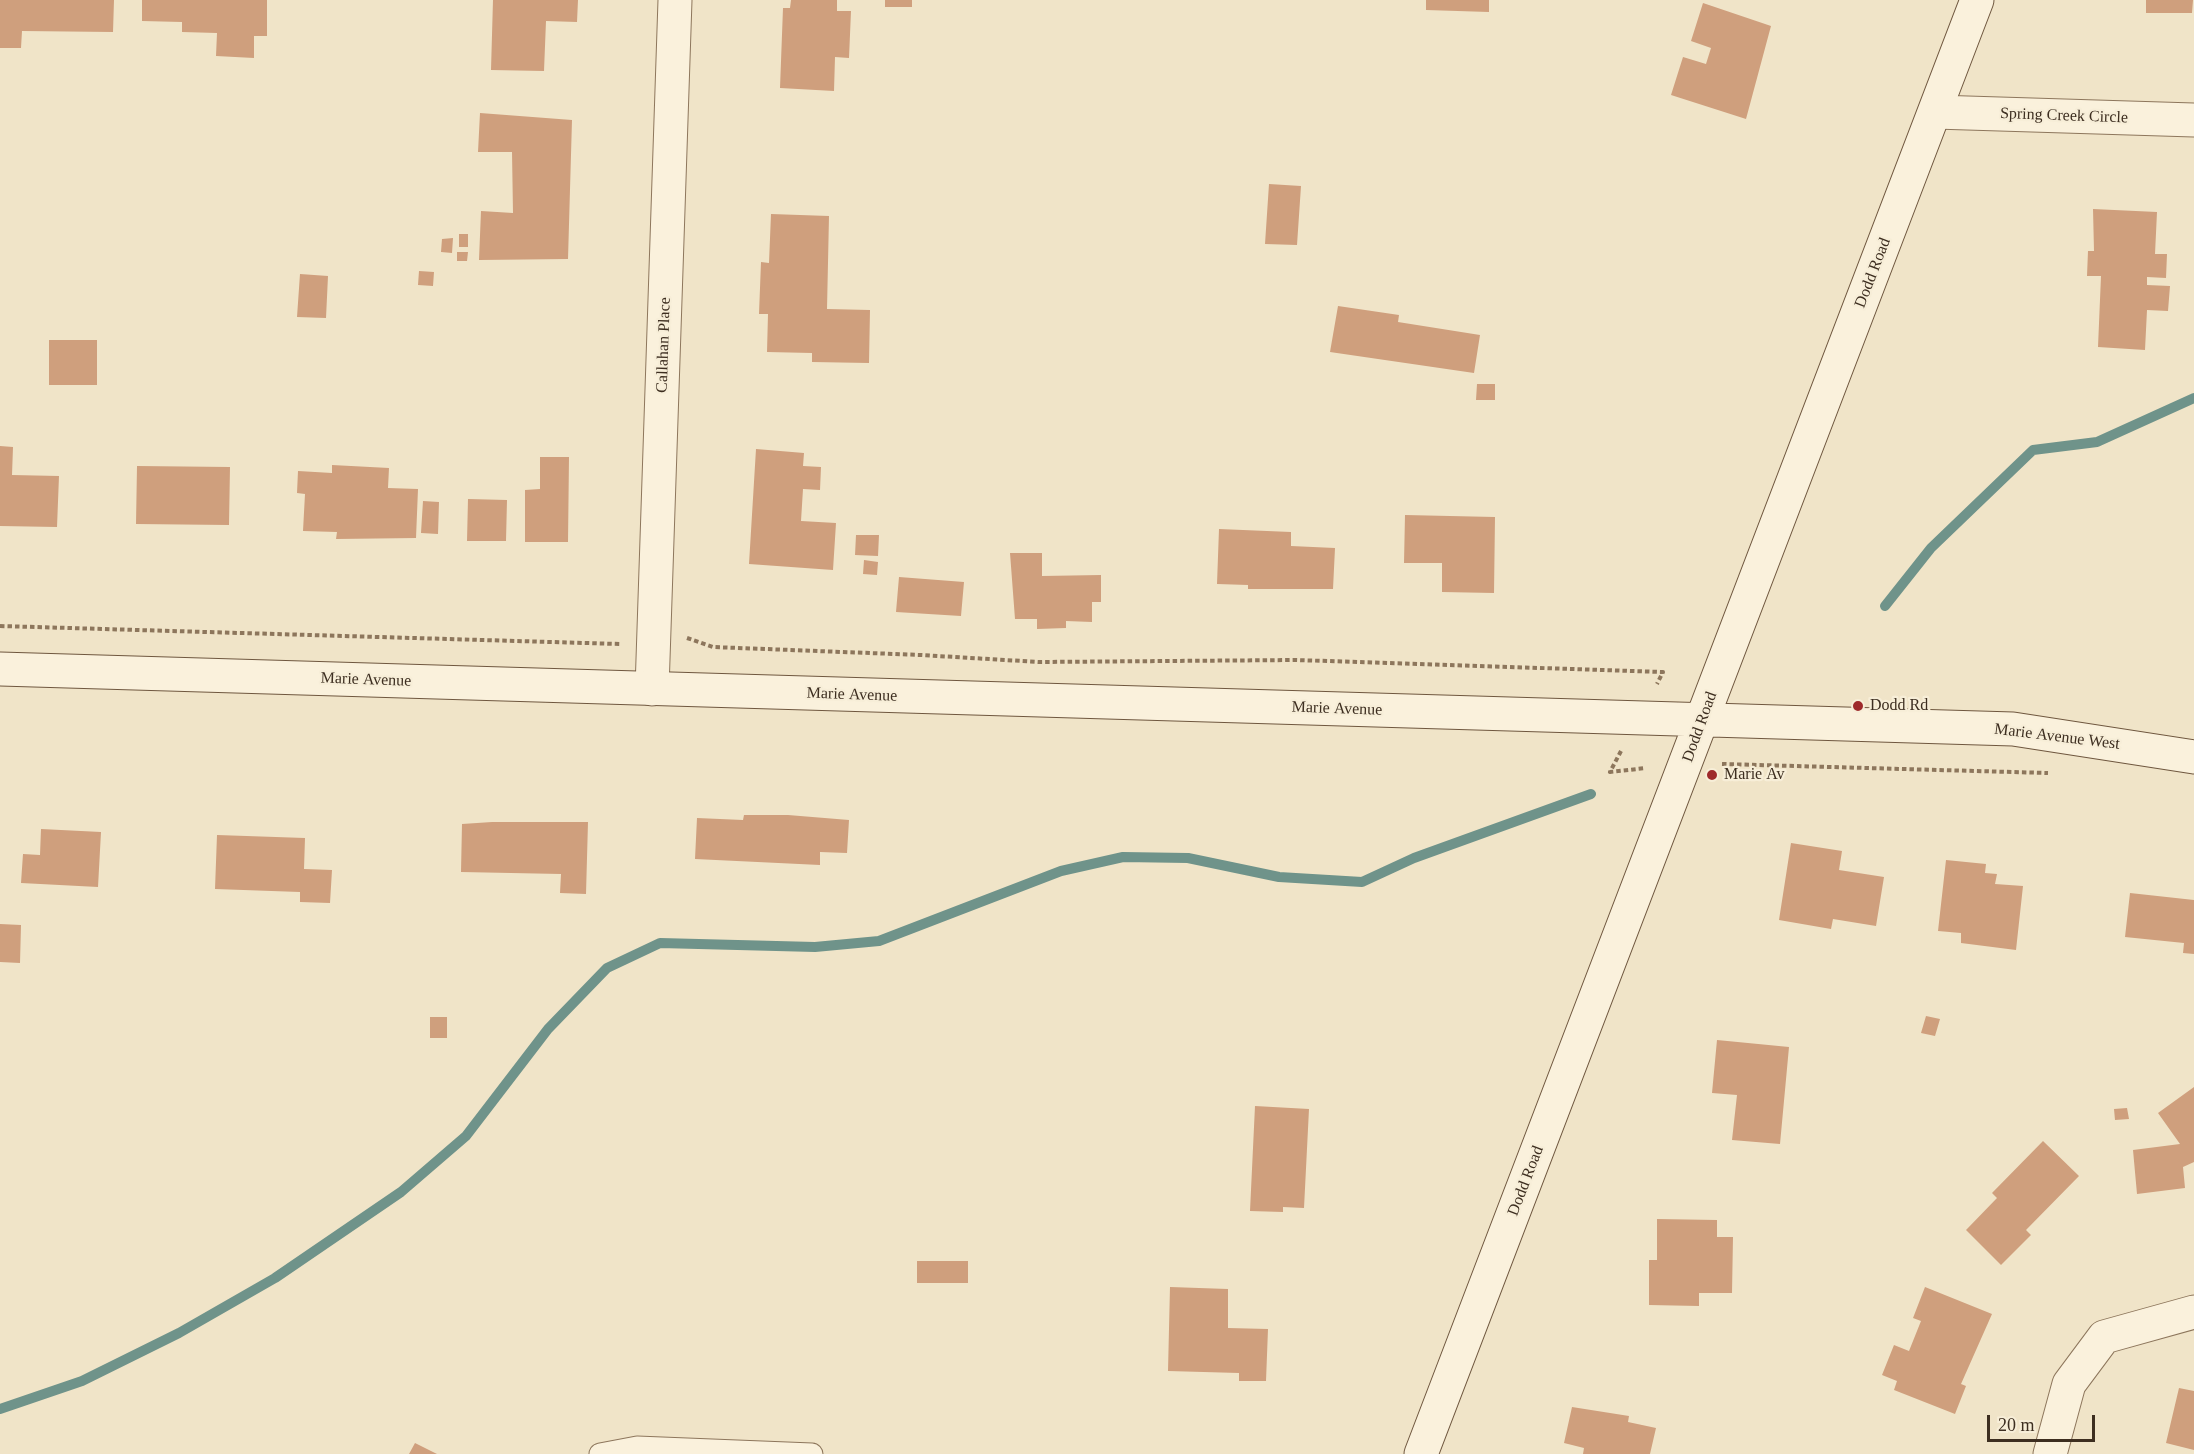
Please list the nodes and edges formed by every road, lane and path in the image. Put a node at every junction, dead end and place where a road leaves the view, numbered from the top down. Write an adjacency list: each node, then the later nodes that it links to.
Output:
1 (675, 0): 10 (street, Callahan Place)
2 (1977, 0): 3 (street, Dodd Road)
3 (1935, 112): 4 (street, Spring Creek Circle); 11 (street, Dodd Road)
4 (2194, 120)
5 (0, 626): 7 (path)
6 (689, 638): 9 (path)
7 (606, 644)
8 (0, 669): 10 (street, Marie Avenue)
9 (1663, 672)
10 (652, 689): 11 (street, Marie Avenue)
11 (1703, 719): 12 (street, Marie Avenue West); 18 (street, Dodd Road)
12 (2194, 757)
13 (1742, 764): 14 (path)
14 (2056, 774)
15 (2194, 1312): 19 (street)
16 (600, 1454): 17 (lane)
17 (812, 1454)
18 (1421, 1454)
19 (2050, 1454)

